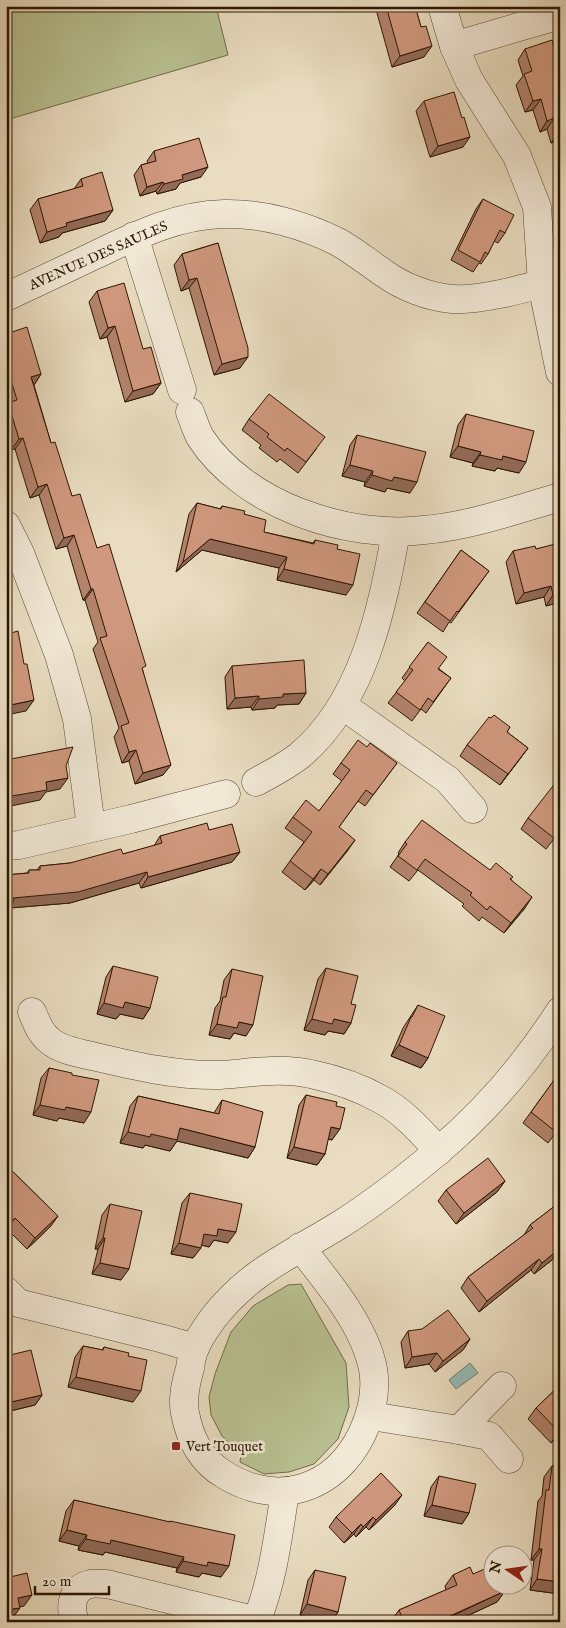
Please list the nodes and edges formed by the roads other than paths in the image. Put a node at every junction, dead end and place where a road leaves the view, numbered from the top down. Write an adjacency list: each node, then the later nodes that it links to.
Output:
1 (442, 6): 3 (street)
2 (560, 15): 3 (street)
3 (454, 46): 5 (street)
4 (134, 236): 5 (street, AVENUE DES SAULES); 6 (street, AVENUE DES SAULES); 10 (street)
5 (551, 282): 7 (street)
6 (6, 297)
7 (560, 372)
8 (560, 497): 10 (street)
9 (6, 525): 15 (street)
10 (396, 532): 11 (street)
11 (342, 705): 12 (street); 14 (street)
12 (256, 782)
13 (226, 794): 15 (street)
14 (473, 809)
15 (91, 827): 16 (street)
16 (6, 846)
17 (560, 1011): 19 (street)
18 (32, 1012): 19 (street)
19 (439, 1151): 20 (street)
20 (300, 1247): 22 (street); 24 (street)
21 (10, 1302): 22 (street)
22 (194, 1348): 27 (street)
23 (502, 1386): 25 (street)
24 (371, 1416): 25 (street); 27 (street)
25 (459, 1430): 26 (street)
26 (509, 1459)
27 (285, 1492): 28 (street)
28 (256, 1621): 29 (street)
29 (74, 1622)

